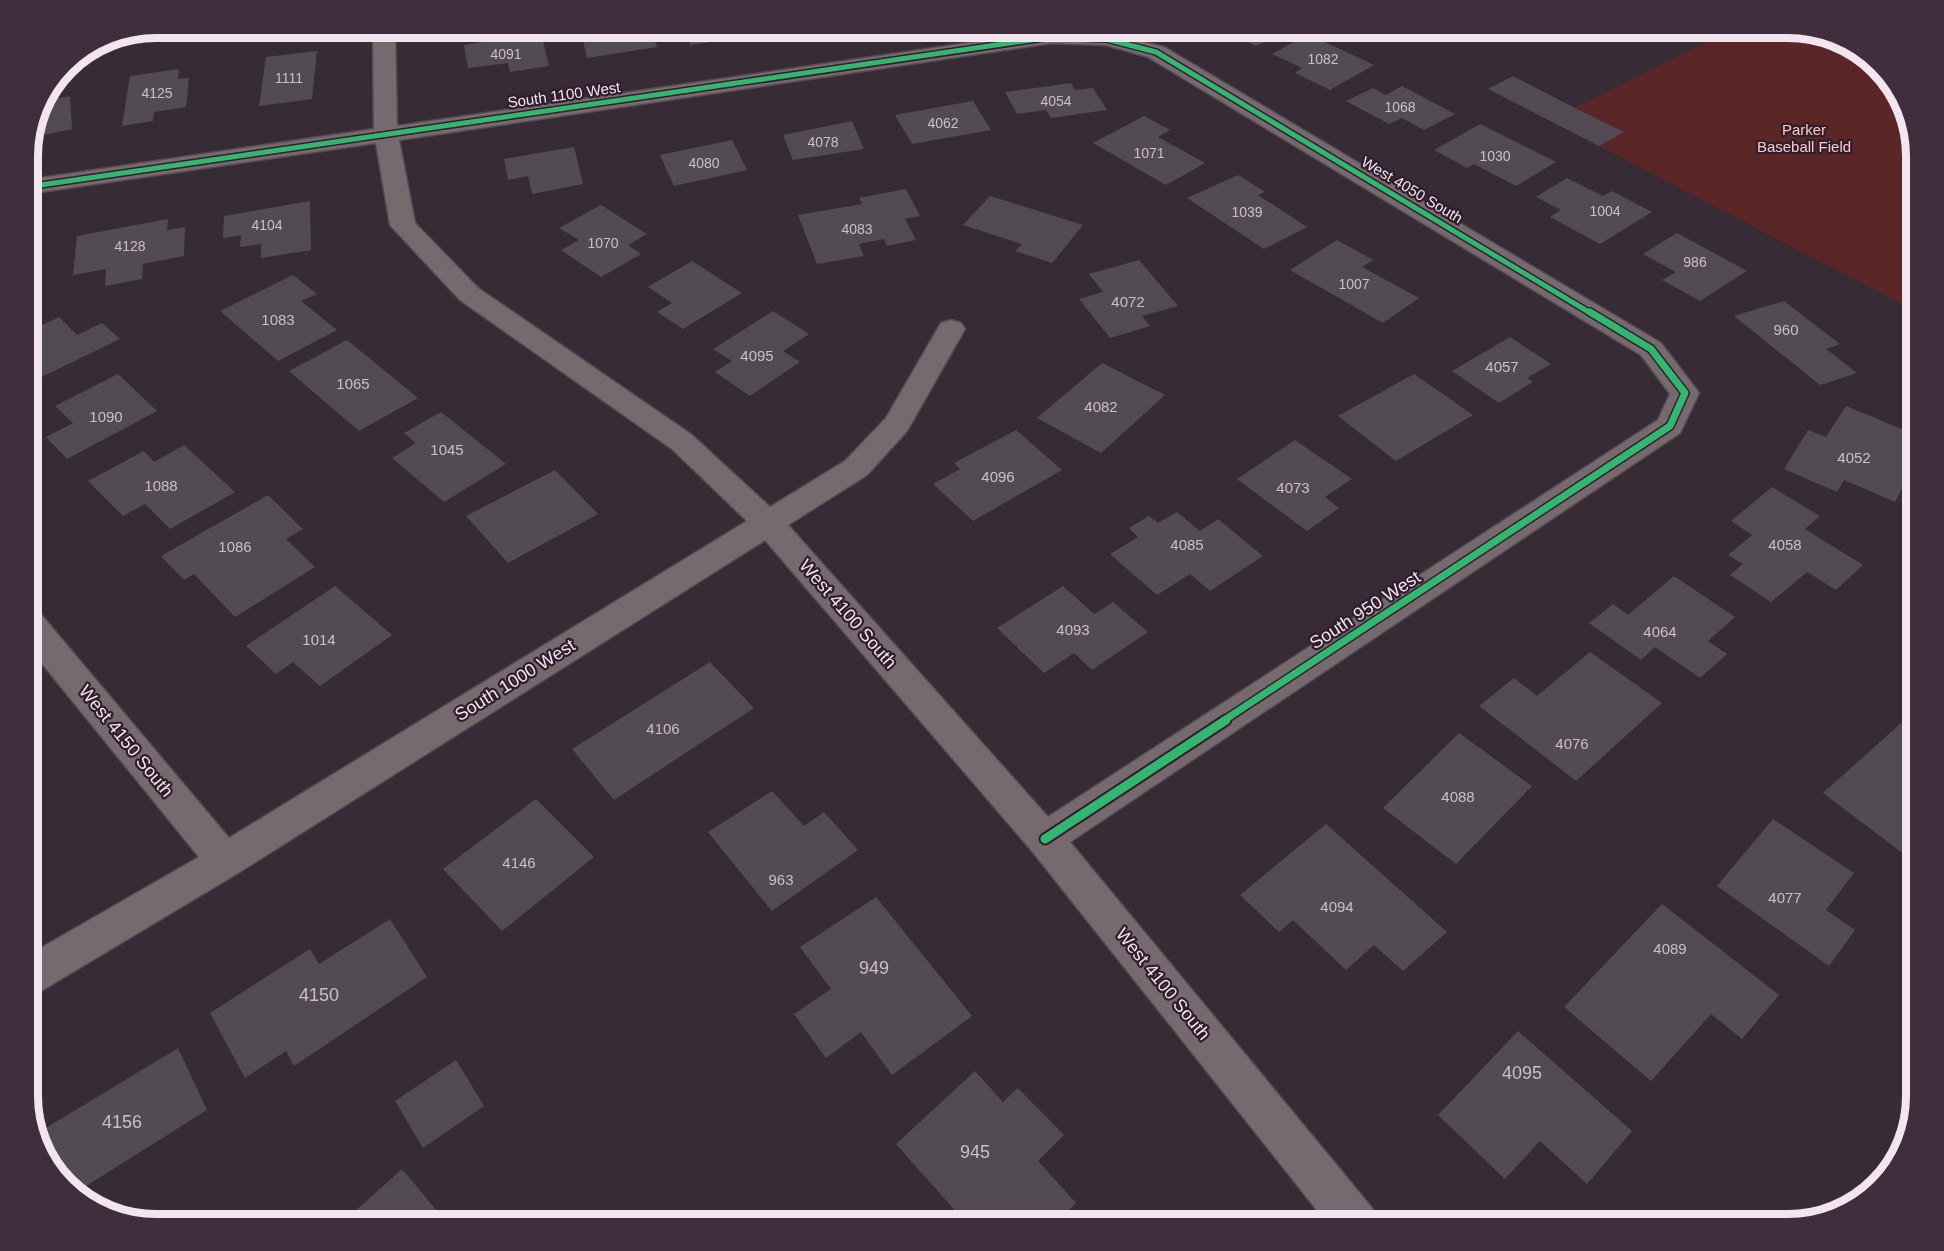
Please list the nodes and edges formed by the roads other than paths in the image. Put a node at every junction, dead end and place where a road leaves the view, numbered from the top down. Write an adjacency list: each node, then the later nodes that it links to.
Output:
1 (384, 38): 5 (street, West 4100 South)
2 (1044, 38): 5 (street, South 1100 West)
3 (1078, 38): 4 (street, South 1100 West)
4 (1106, 39): 8 (street, West 4050 South)
5 (386, 135): 6 (street, South 1100 West); 9 (street, West 4100 South)
6 (38, 185)
7 (951, 329): 9 (street, South 1000 West)
8 (1685, 393): 11 (street, South 950 West)
9 (768, 523): 11 (street, West 4100 South); 12 (street, South 1000 West)
10 (38, 634): 12 (street, West 4150 South)
11 (1046, 839): 14 (street, West 4100 South)
12 (225, 861): 13 (street, South 1000 West)
13 (38, 972)
14 (1348, 1214)

